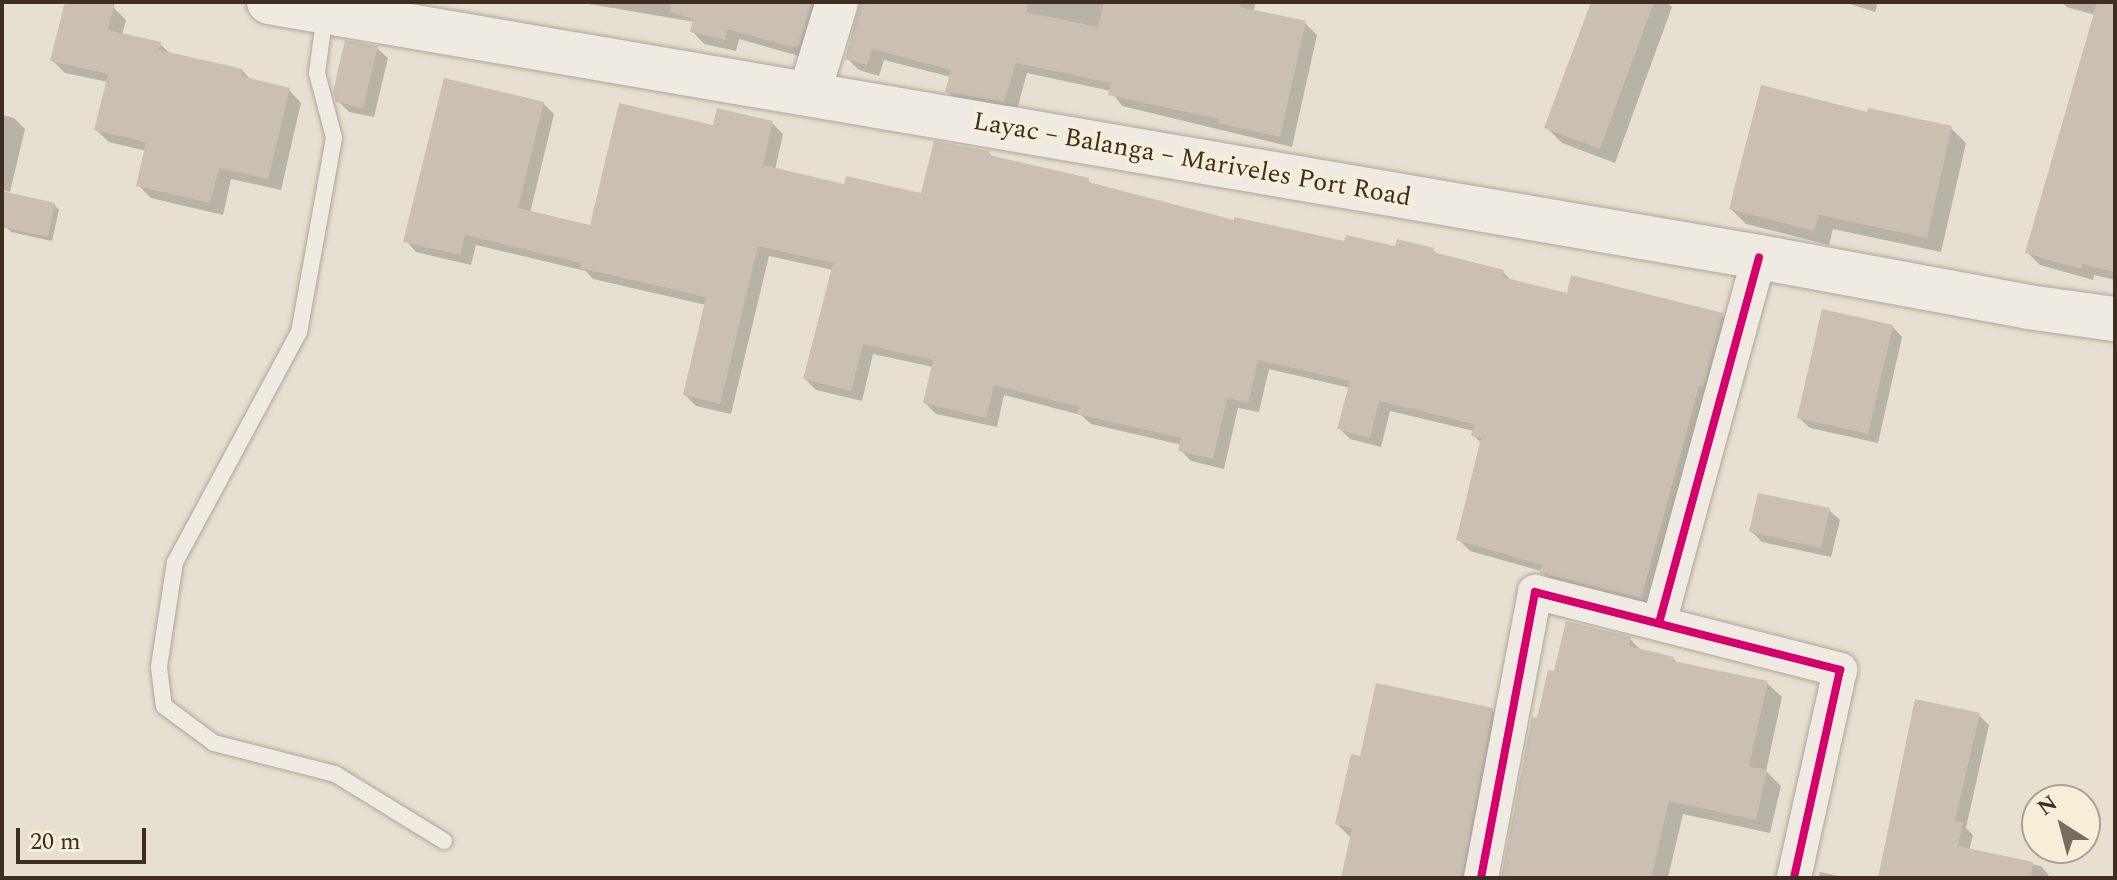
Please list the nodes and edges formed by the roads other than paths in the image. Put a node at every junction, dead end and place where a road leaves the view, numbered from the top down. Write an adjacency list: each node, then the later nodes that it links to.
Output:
1 (269, 2): 3 (main road, Layac – Balanga – Mariveles Port Road)
2 (837, 2): 4 (street)
3 (325, 12): 4 (main road, Layac – Balanga – Mariveles Port Road); 8 (lane)
4 (809, 94): 5 (main road, Layac – Balanga – Mariveles Port Road)
5 (1759, 257): 6 (main road, Layac – Balanga – Mariveles Port Road); 7 (street)
6 (2115, 319)
7 (1659, 623): 9 (street); 10 (street)
8 (444, 841)
9 (1481, 878)
10 (1794, 878)

